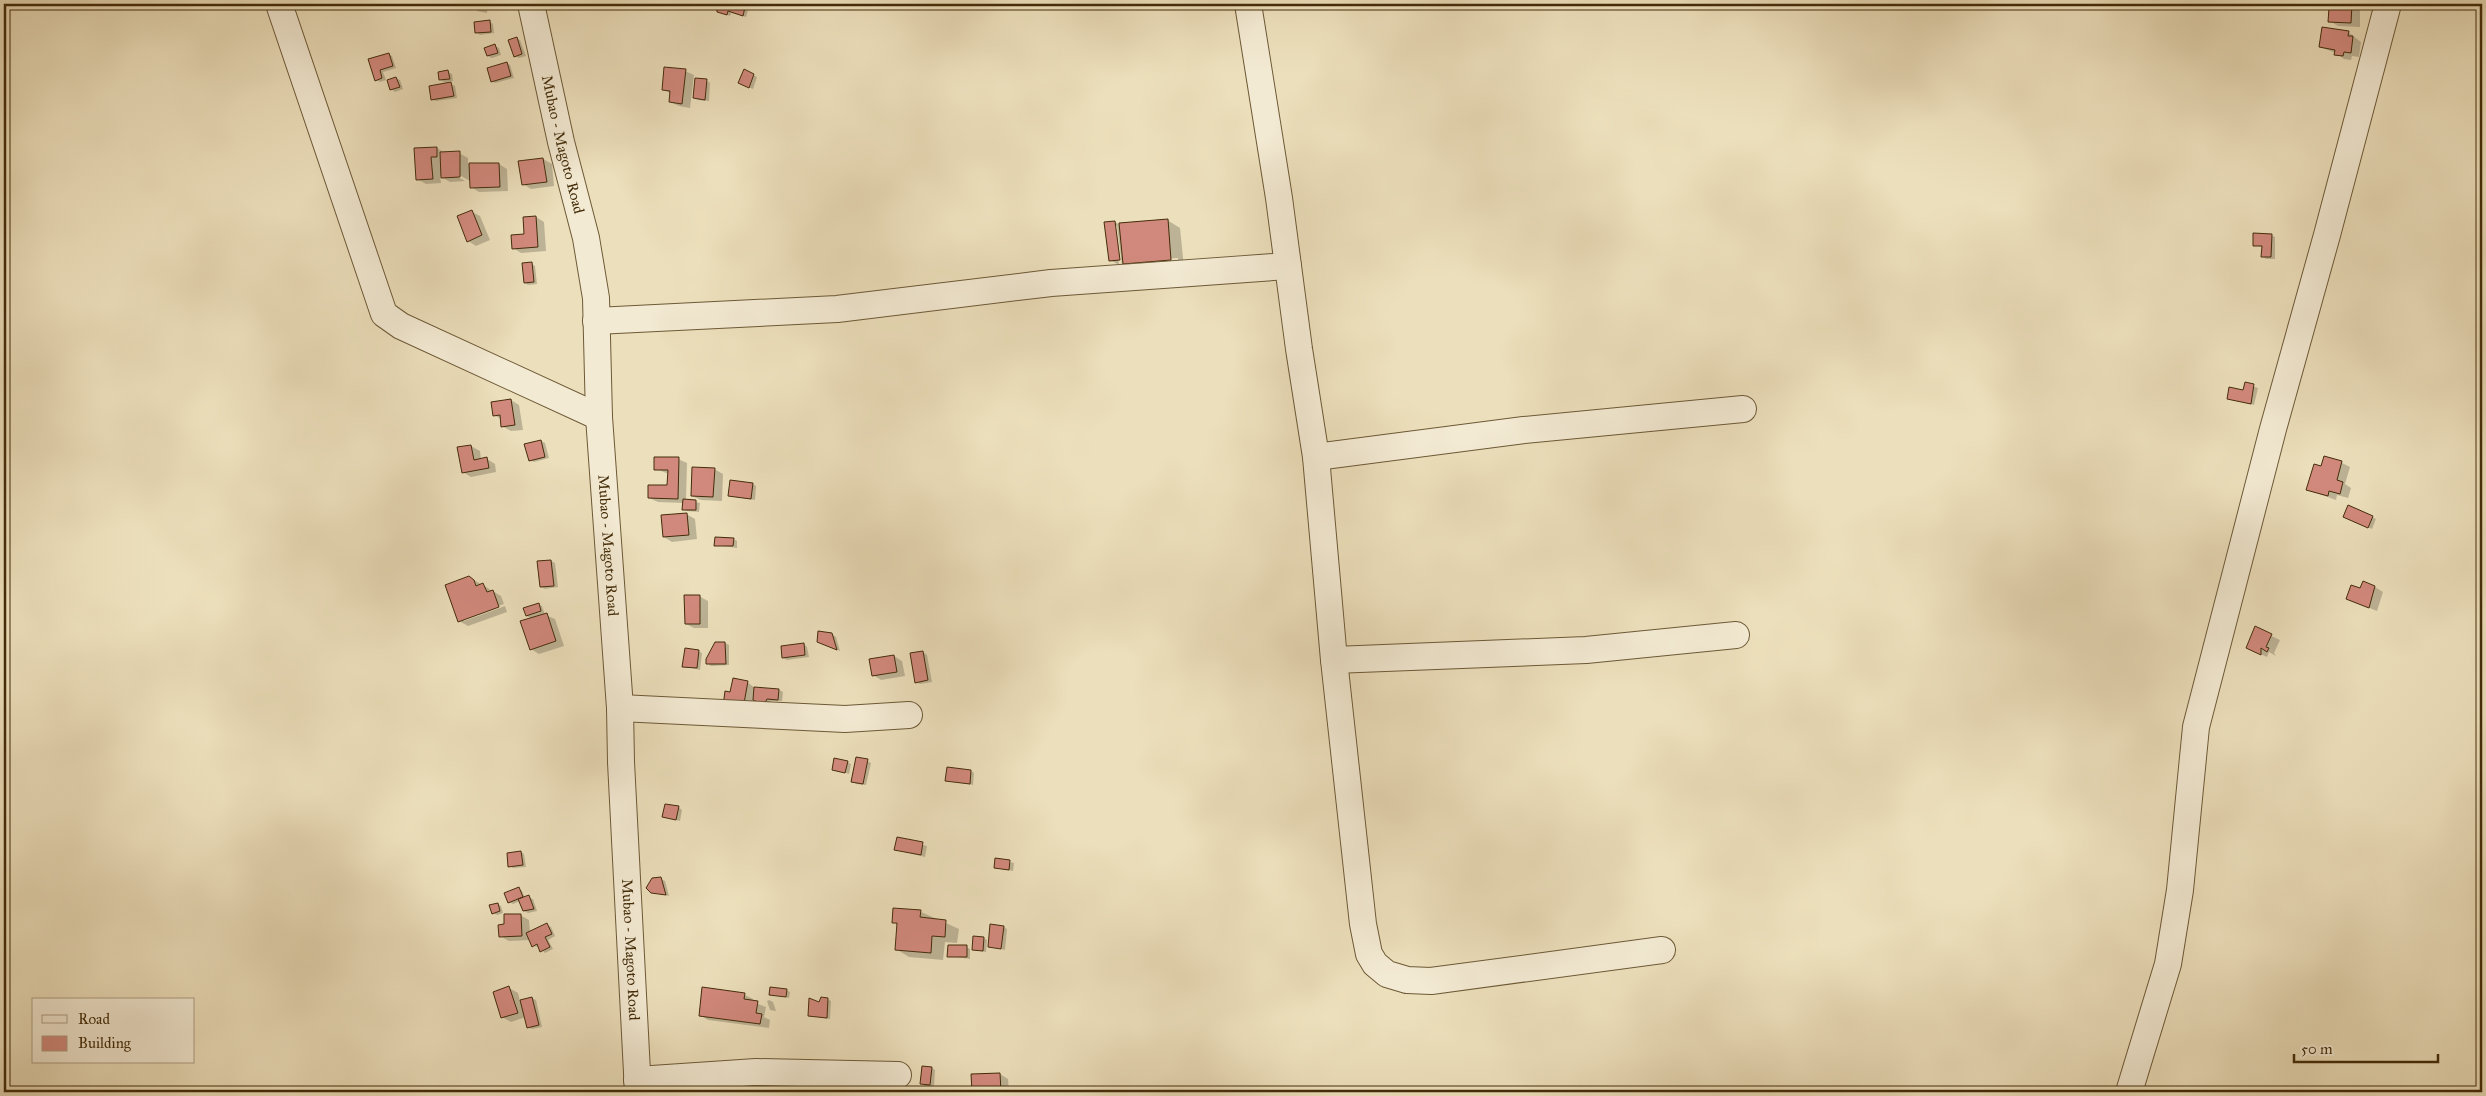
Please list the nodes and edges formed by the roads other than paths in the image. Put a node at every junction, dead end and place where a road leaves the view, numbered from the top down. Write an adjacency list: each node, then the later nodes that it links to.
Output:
1 (279, 4): 8 (street)
2 (531, 4): 6 (street, Mubao - Magoto Road)
3 (1248, 4): 5 (street)
4 (2388, 4): 17 (street)
5 (1288, 266): 6 (street); 9 (street)
6 (596, 321): 8 (street, Mubao - Magoto Road)
7 (1743, 408): 9 (street)
8 (599, 416): 12 (street, Mubao - Magoto Road)
9 (1316, 457): 11 (street)
10 (1736, 635): 11 (street)
11 (1334, 660): 14 (street)
12 (620, 708): 13 (street); 16 (street, Mubao - Magoto Road)
13 (908, 715)
14 (1662, 950)
15 (898, 1075): 16 (street)
16 (638, 1086)
17 (2129, 1092)

